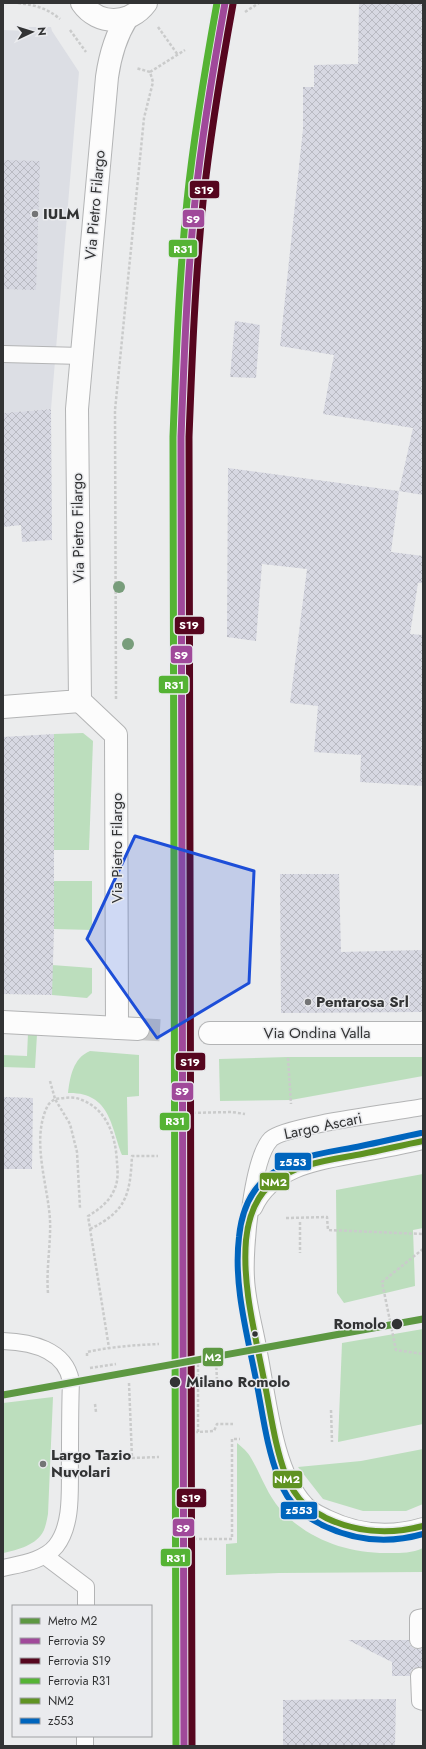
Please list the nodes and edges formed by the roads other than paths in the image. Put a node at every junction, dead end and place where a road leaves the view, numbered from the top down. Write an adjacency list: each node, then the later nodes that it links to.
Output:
1 (82, 3): 3 (street)
2 (146, 3): 3 (street)
3 (127, 18): 5 (street, Via Pietro Filargo)
4 (3, 354): 5 (lane)
5 (82, 356): 6 (street, Via Pietro Filargo)
6 (80, 701): 7 (street); 8 (street, Via Pietro Filargo)
7 (3, 707)
8 (3, 1022)
9 (210, 1032): 10 (street, Via Ondina Valla)
10 (423, 1033)
11 (423, 1107): 13 (lane, Largo Ascari)
12 (423, 1141): 13 (lane, Largo Ascari)
13 (248, 1230): 15 (lane, Largo Ascari)
14 (3, 1341): 16 (lane)
15 (423, 1526)
16 (45, 1556): 17 (lane); 18 (lane)
17 (3, 1568)
18 (86, 1605)
19 (423, 1617): 20 (lane)
20 (418, 1640)
21 (419, 1676): 22 (lane)
22 (423, 1702)

